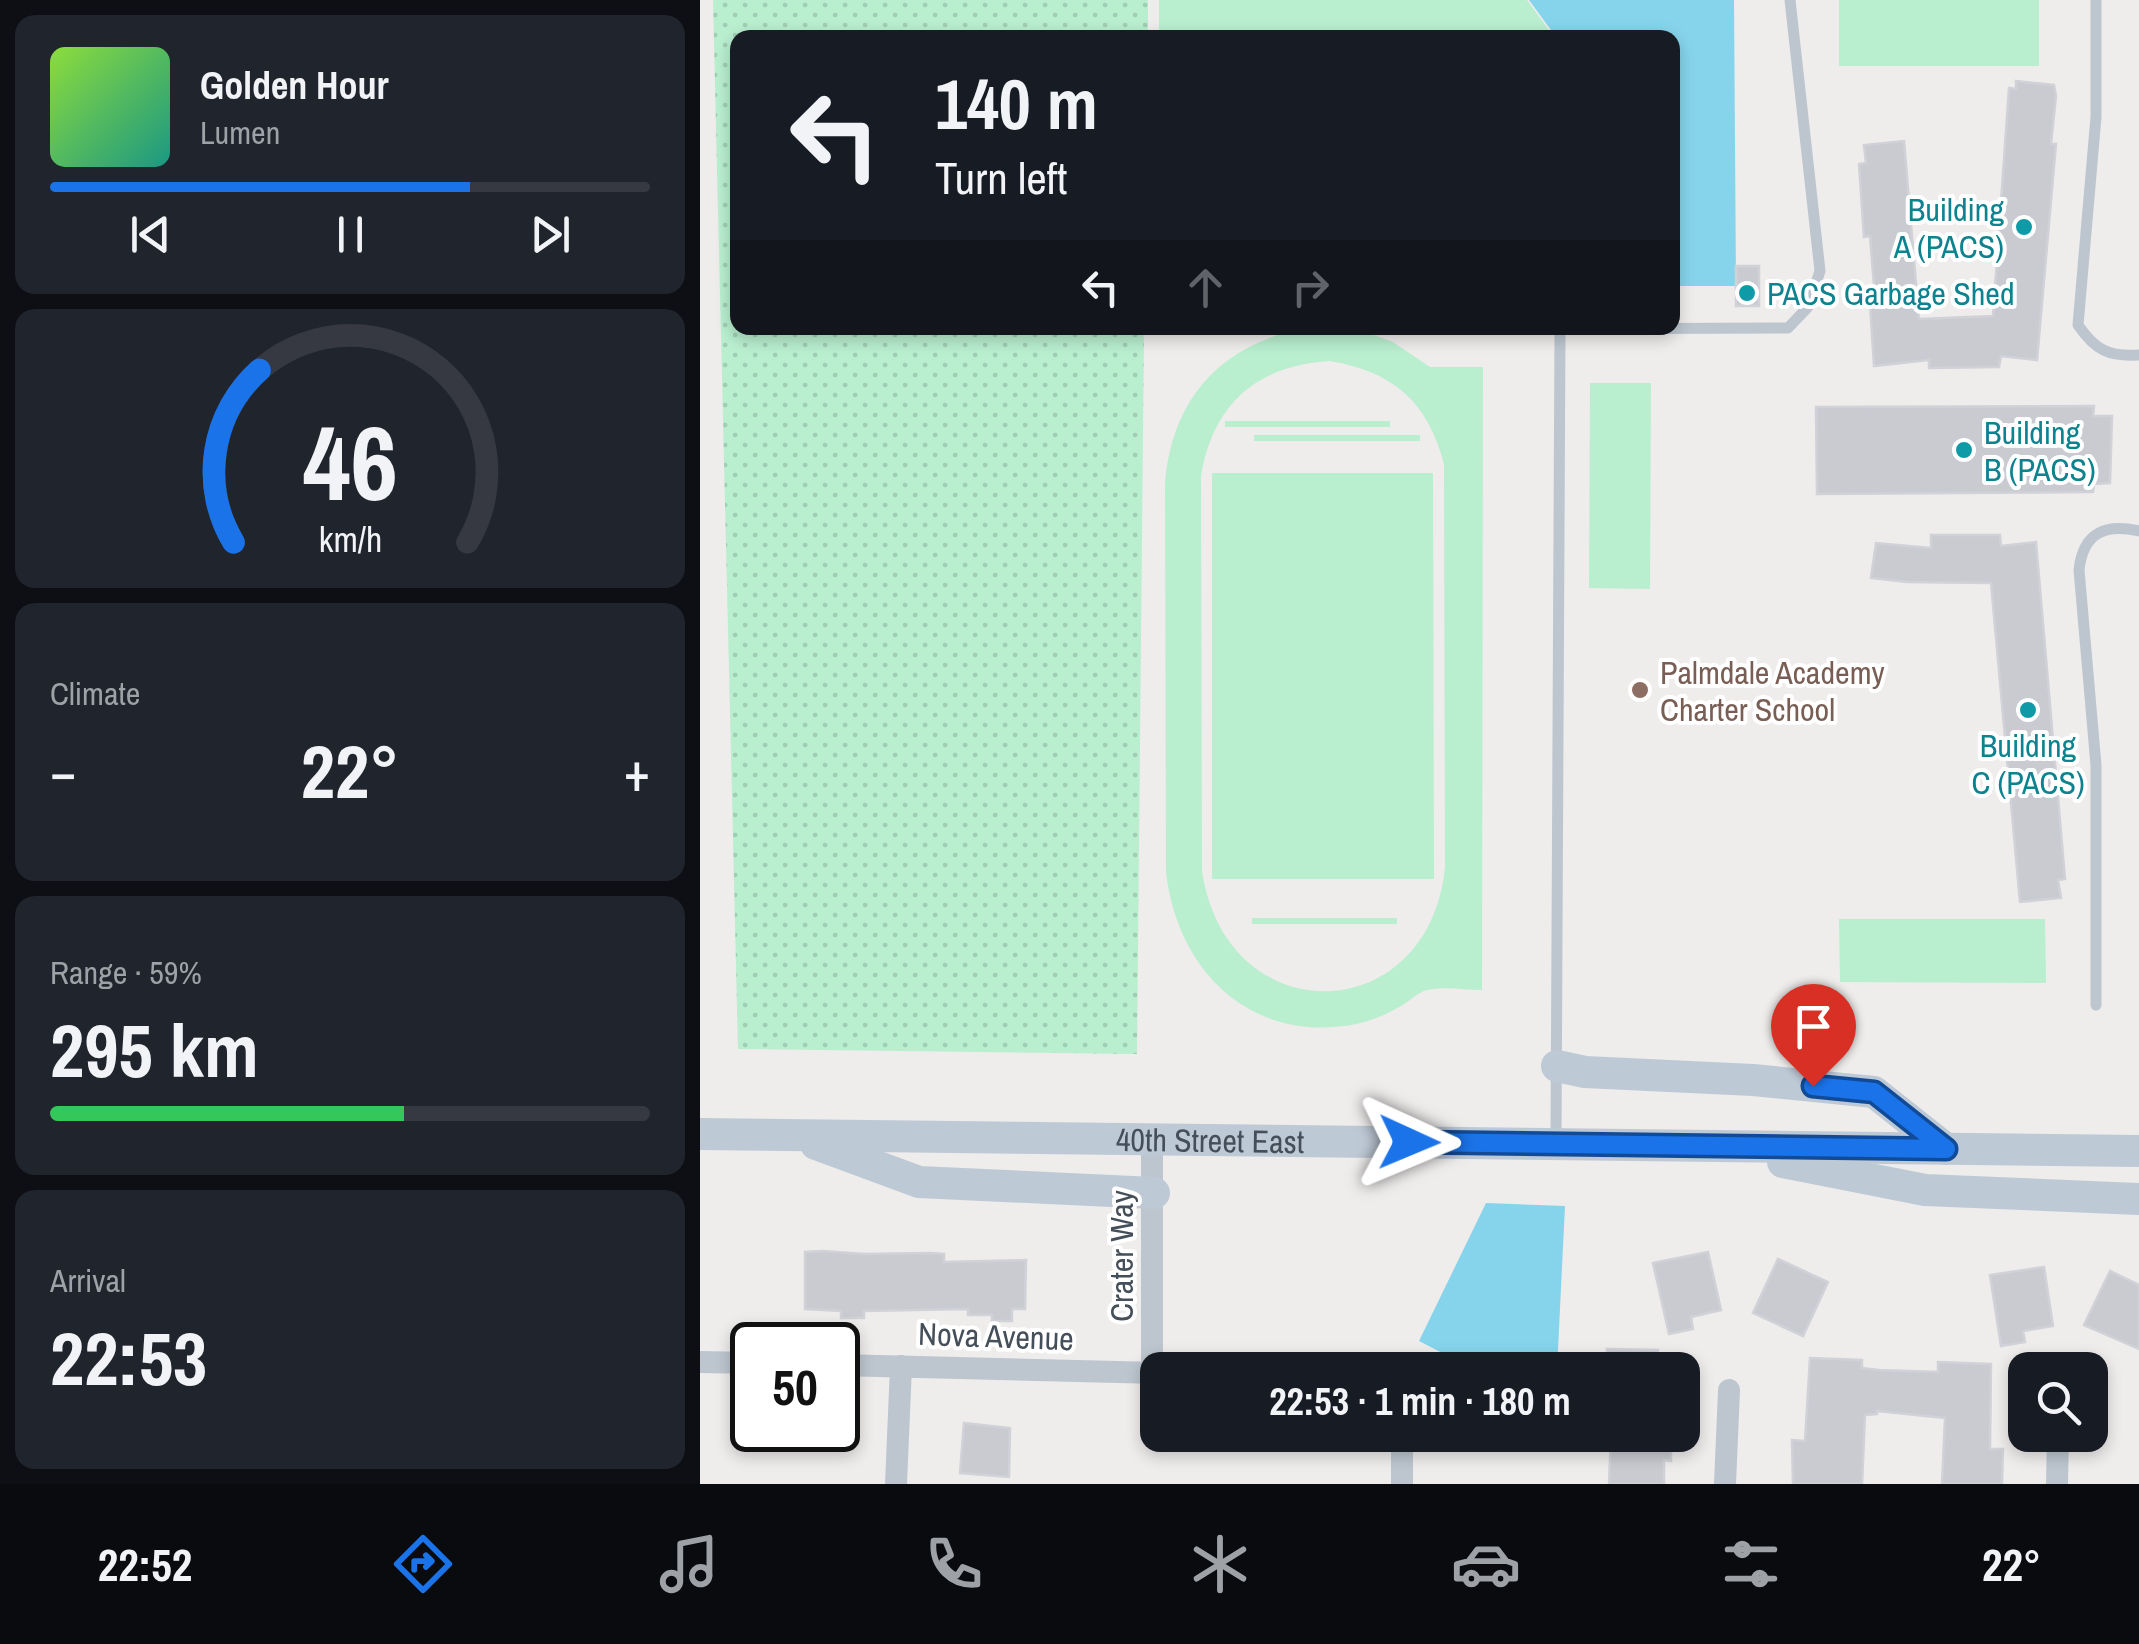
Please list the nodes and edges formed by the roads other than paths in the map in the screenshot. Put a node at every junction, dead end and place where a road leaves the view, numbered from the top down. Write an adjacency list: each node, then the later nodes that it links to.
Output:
1 (1790, 0): 3 (lane)
2 (2096, 0): 5 (lane)
3 (1680, 328)
4 (1560, 335): 8 (lane)
5 (2139, 355)
6 (2139, 531): 7 (lane)
7 (2096, 1006)
8 (1557, 1066): 12 (lane); 14 (main road)
9 (700, 1134): 10 (main road, 40th Street East)
10 (793, 1135): 11 (main road, 40th Street East); 16 (main road)
11 (1152, 1139): 12 (main road, 40th Street East); 16 (street, Crater Way)
12 (1556, 1144): 13 (main road, 40th Street East)
13 (1705, 1146): 14 (main road, 40th Street East); 17 (main road)
14 (1946, 1149): 15 (main road, 40th Street East)
15 (2139, 1151)
16 (1154, 1193): 18 (street, Crater Way)
17 (2139, 1200)
18 (1155, 1352)
19 (700, 1362): 20 (street)
20 (730, 1363)
21 (860, 1365): 22 (street, Nova Avenue)
22 (901, 1366): 23 (street, Nova Avenue); 27 (street)
23 (1140, 1373)
24 (1729, 1390): 29 (street)
25 (1402, 1452): 28 (street)
26 (2058, 1452): 30 (street)
27 (896, 1484)
28 (1402, 1484)
29 (1725, 1484)
30 (2057, 1484)

